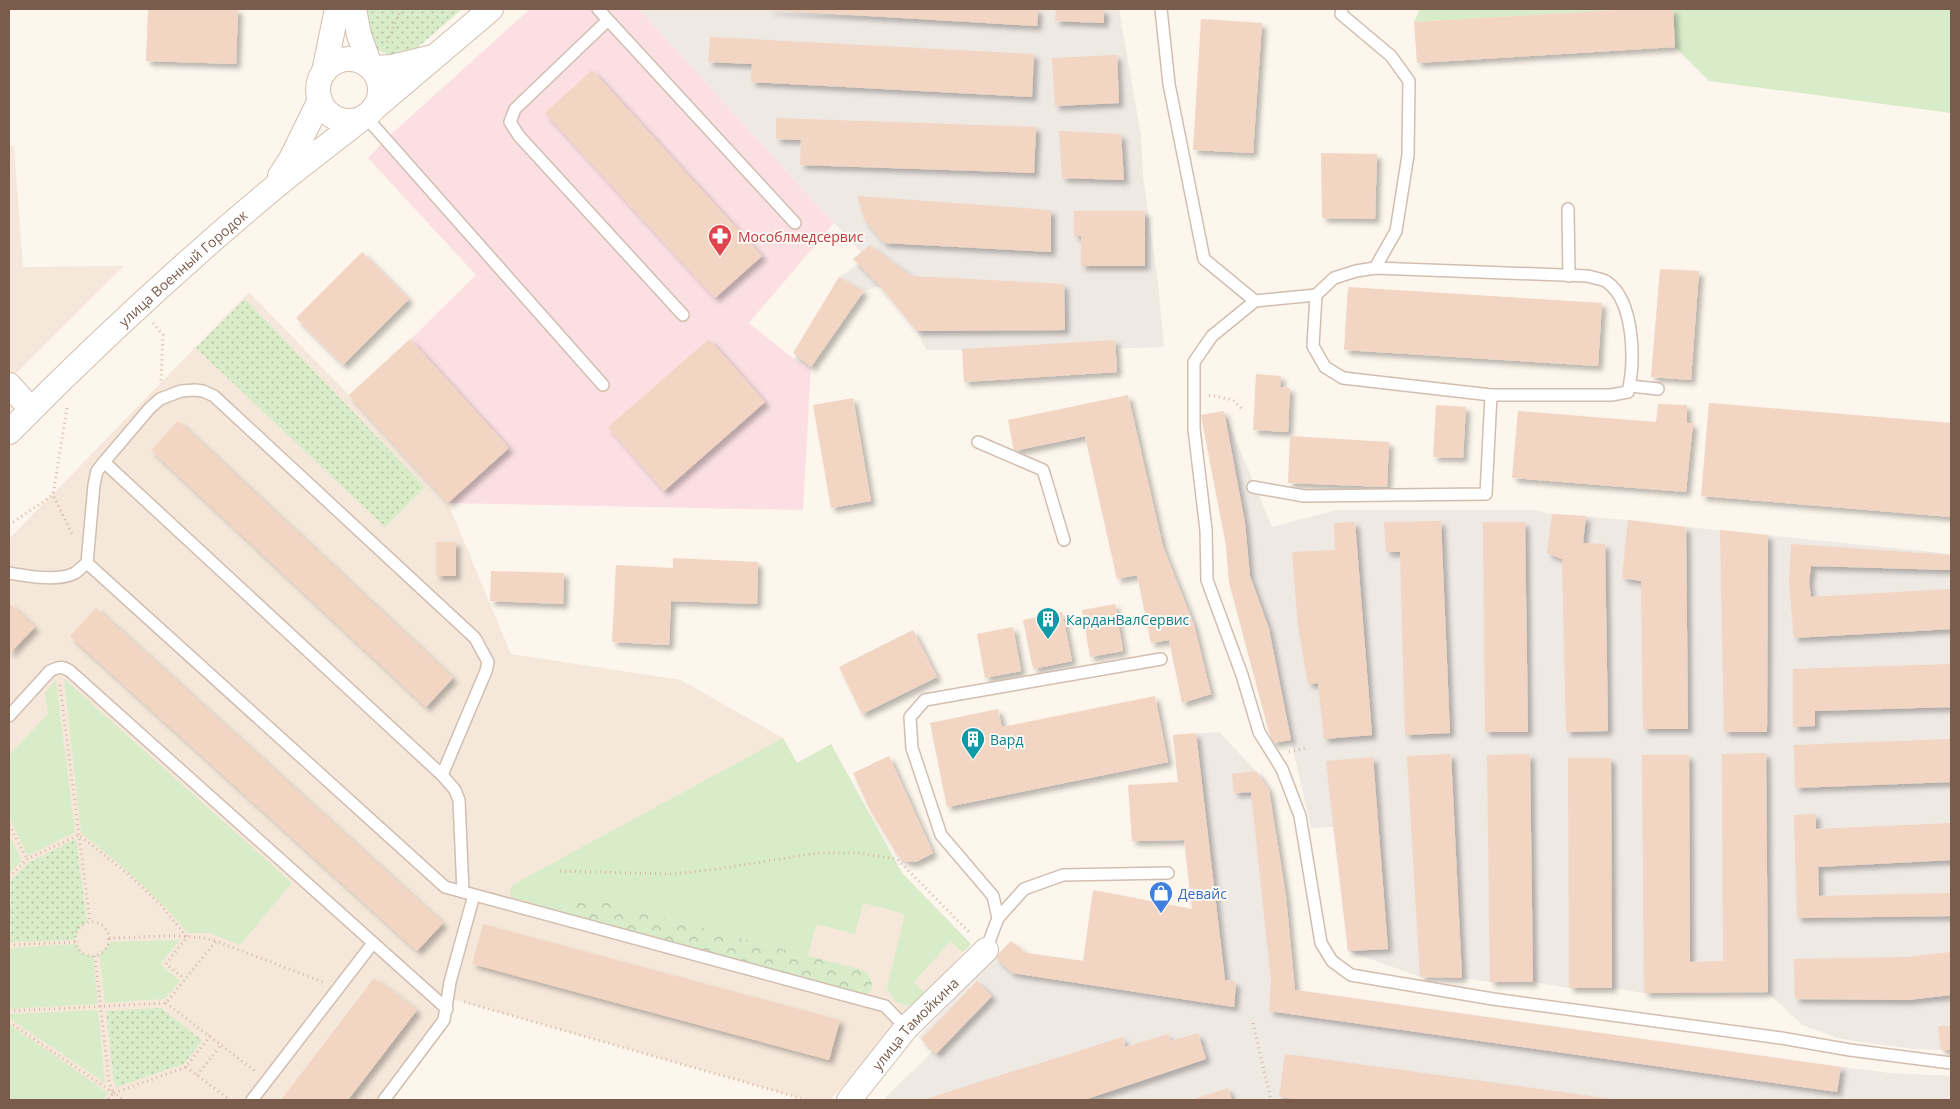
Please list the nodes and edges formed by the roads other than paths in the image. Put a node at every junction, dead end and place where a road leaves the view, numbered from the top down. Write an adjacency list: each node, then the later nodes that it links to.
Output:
1 (337, 9): 10 (street)
2 (354, 9): 9 (street)
3 (491, 9): 8 (street, улица Военный Городок)
4 (598, 9): 7 (lane)
5 (1160, 9): 19 (lane)
6 (1342, 9): 16 (lane)
7 (608, 20): 15 (lane); 20 (lane)
8 (439, 54): 9 (street); 12 (street, улица Военный Городок)
9 (371, 68): 10 (street); 12 (street)
10 (324, 72): 11 (street)
11 (320, 100): 12 (street); 13 (street)
12 (369, 112): 13 (street, улица Военный Городок); 22 (lane)
13 (271, 190): 26 (street, улица Военный Городок)
14 (1568, 209): 17 (lane)
15 (795, 223)
16 (1375, 268): 17 (lane); 18 (lane)
17 (1569, 276): 23 (lane)
18 (1316, 295): 19 (lane); 25 (lane)
19 (1255, 301): 44 (lane)
20 (683, 315)
21 (9, 385): 26 (street)
22 (603, 385)
23 (1630, 386): 24 (lane); 25 (lane)
24 (1658, 389)
25 (1491, 395): 30 (lane)
26 (31, 409): 27 (street, улица Военный Городок)
27 (9, 432)
28 (978, 442): 31 (lane)
29 (104, 462): 32 (lane); 36 (lane); 36 (lane)
30 (1253, 487)
31 (1064, 540)
32 (87, 563): 33 (lane); 38 (lane)
33 (9, 573)
34 (1162, 659): 39 (lane)
35 (9, 716): 40 (lane)
36 (442, 775): 38 (lane)
37 (1168, 873): 39 (lane)
38 (469, 894): 42 (lane); 43 (lane)
39 (998, 918): 41 (lane)
40 (373, 943): 42 (lane); 45 (lane)
41 (986, 950): 43 (street, улица Тамойкина)
42 (448, 1003): 46 (lane)
43 (906, 1028): 47 (street, улица Тамойкина)
44 (1951, 1064)
45 (252, 1100)
46 (384, 1100)
47 (849, 1100)

